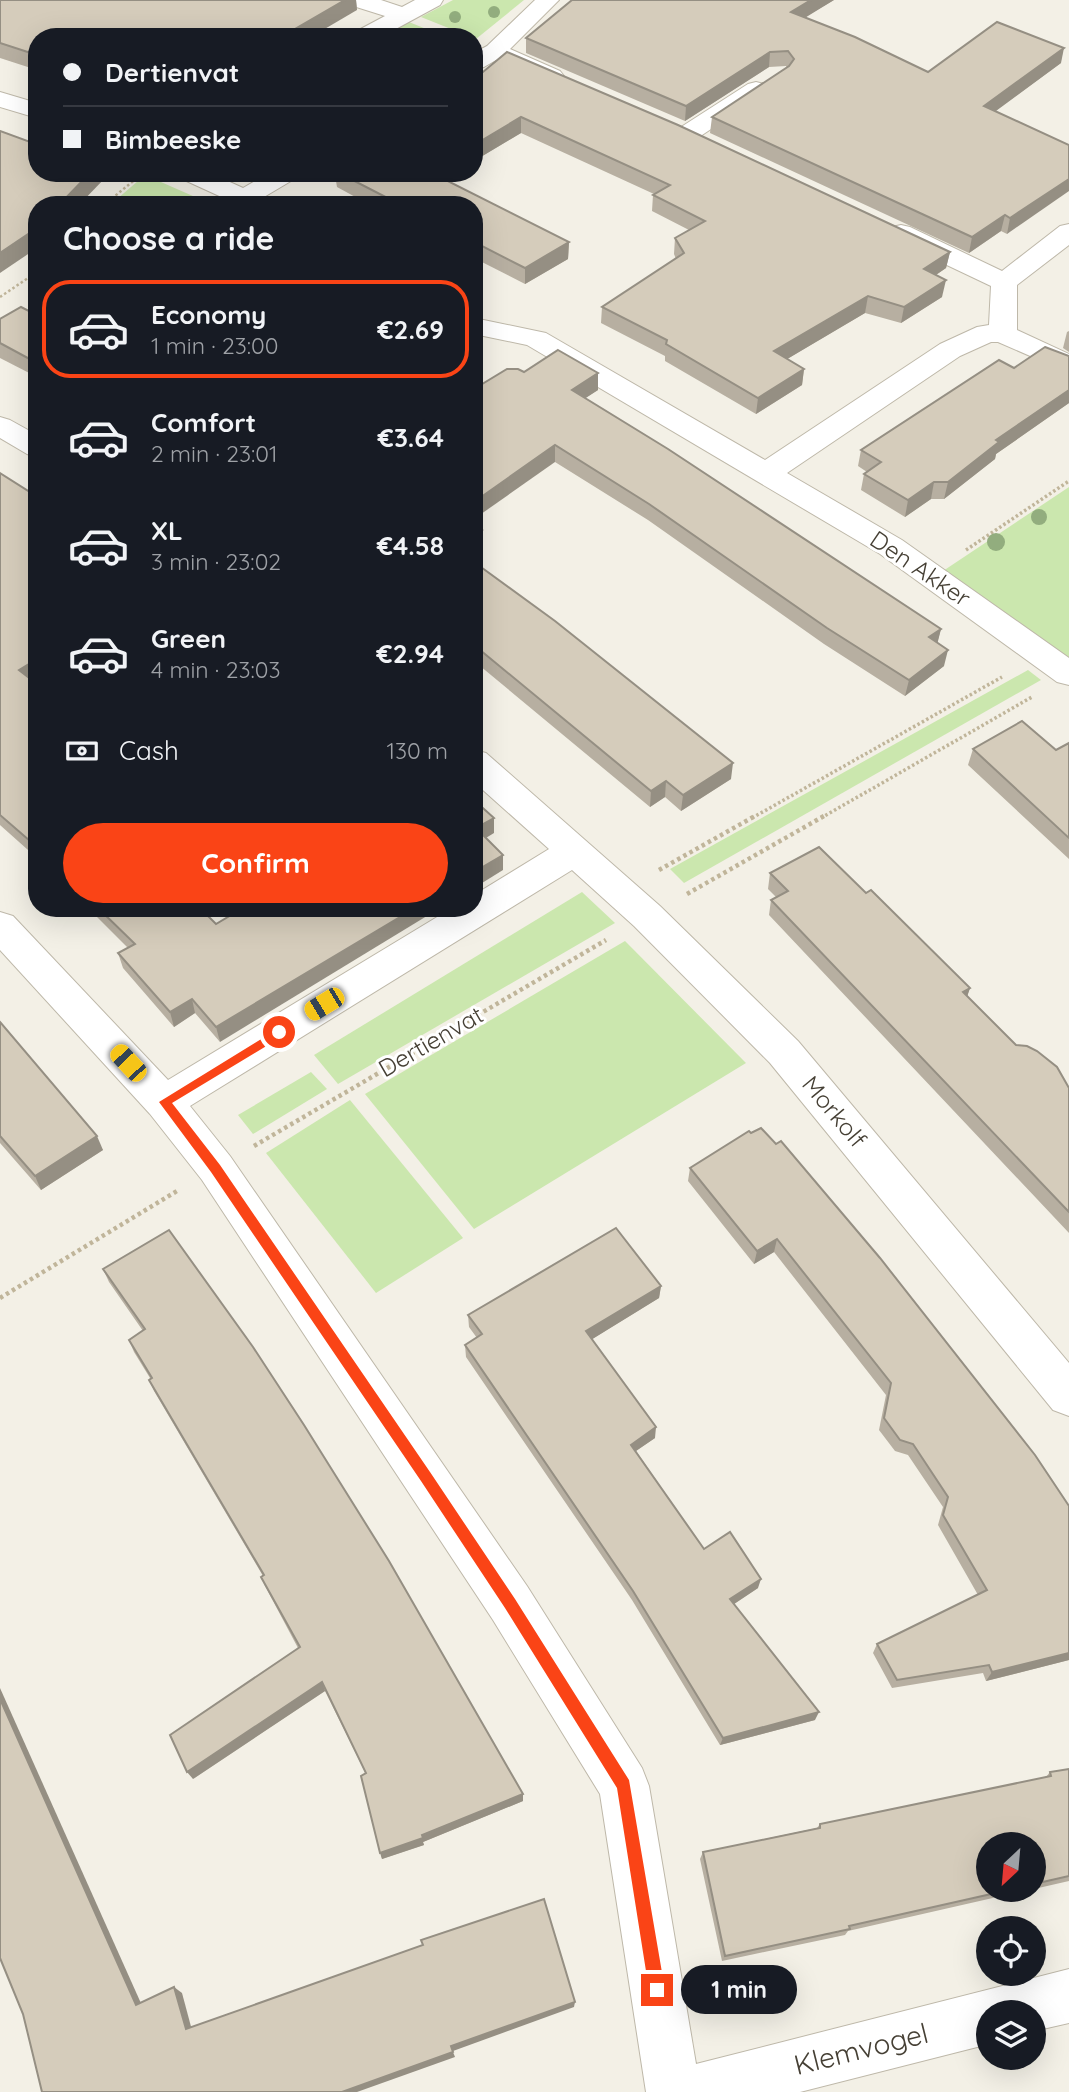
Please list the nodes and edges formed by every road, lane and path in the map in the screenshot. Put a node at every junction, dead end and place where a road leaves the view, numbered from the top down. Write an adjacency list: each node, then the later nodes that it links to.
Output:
1 (358, 0): 4 (street)
2 (432, 0): 4 (street)
3 (548, 0): 6 (street)
4 (402, 14): 5 (street)
5 (378, 28)
6 (484, 57): 8 (street)
7 (778, 74): 12 (street)
8 (572, 84)
9 (0, 99): 10 (street)
10 (28, 108)
11 (662, 122): 12 (street)
12 (687, 134): 13 (street)
13 (712, 145)
14 (131, 182): 17 (path)
15 (210, 182): 18 (street)
16 (276, 182): 19 (street)
17 (115, 196)
18 (242, 196)
19 (260, 196)
20 (882, 225): 23 (street)
21 (1069, 232): 23 (street)
22 (28, 280): 24 (path)
23 (1004, 282): 26 (street)
24 (0, 297)
25 (483, 328): 30 (street, Den Akker)
26 (1003, 334): 27 (street); 30 (street)
27 (1069, 365)
28 (0, 426): 29 (street)
29 (28, 443)
30 (765, 474): 32 (street, Den Akker)
31 (1069, 481): 32 (path)
32 (930, 574): 33 (street, Den Akker)
33 (1042, 654): 34 (street, Den Akker); 38 (path)
34 (1069, 674)
35 (1033, 696): 38 (path)
36 (483, 770): 37 (street, Morkolf)
37 (575, 851): 38 (street, Morkolf); 39 (street)
38 (634, 904): 43 (path, Dertienvat); 45 (street, Morkolf)
39 (483, 907)
40 (467, 917): 42 (street)
41 (0, 926): 42 (street)
42 (164, 1102): 43 (street)
43 (215, 1168): 44 (path, Dertienvat); 49 (street)
44 (0, 1298)
45 (1069, 1396)
46 (1069, 1996): 47 (street)
47 (1046, 2002)
48 (976, 2020): 50 (street, Klemvogel)
49 (673, 2092)
50 (693, 2092)

